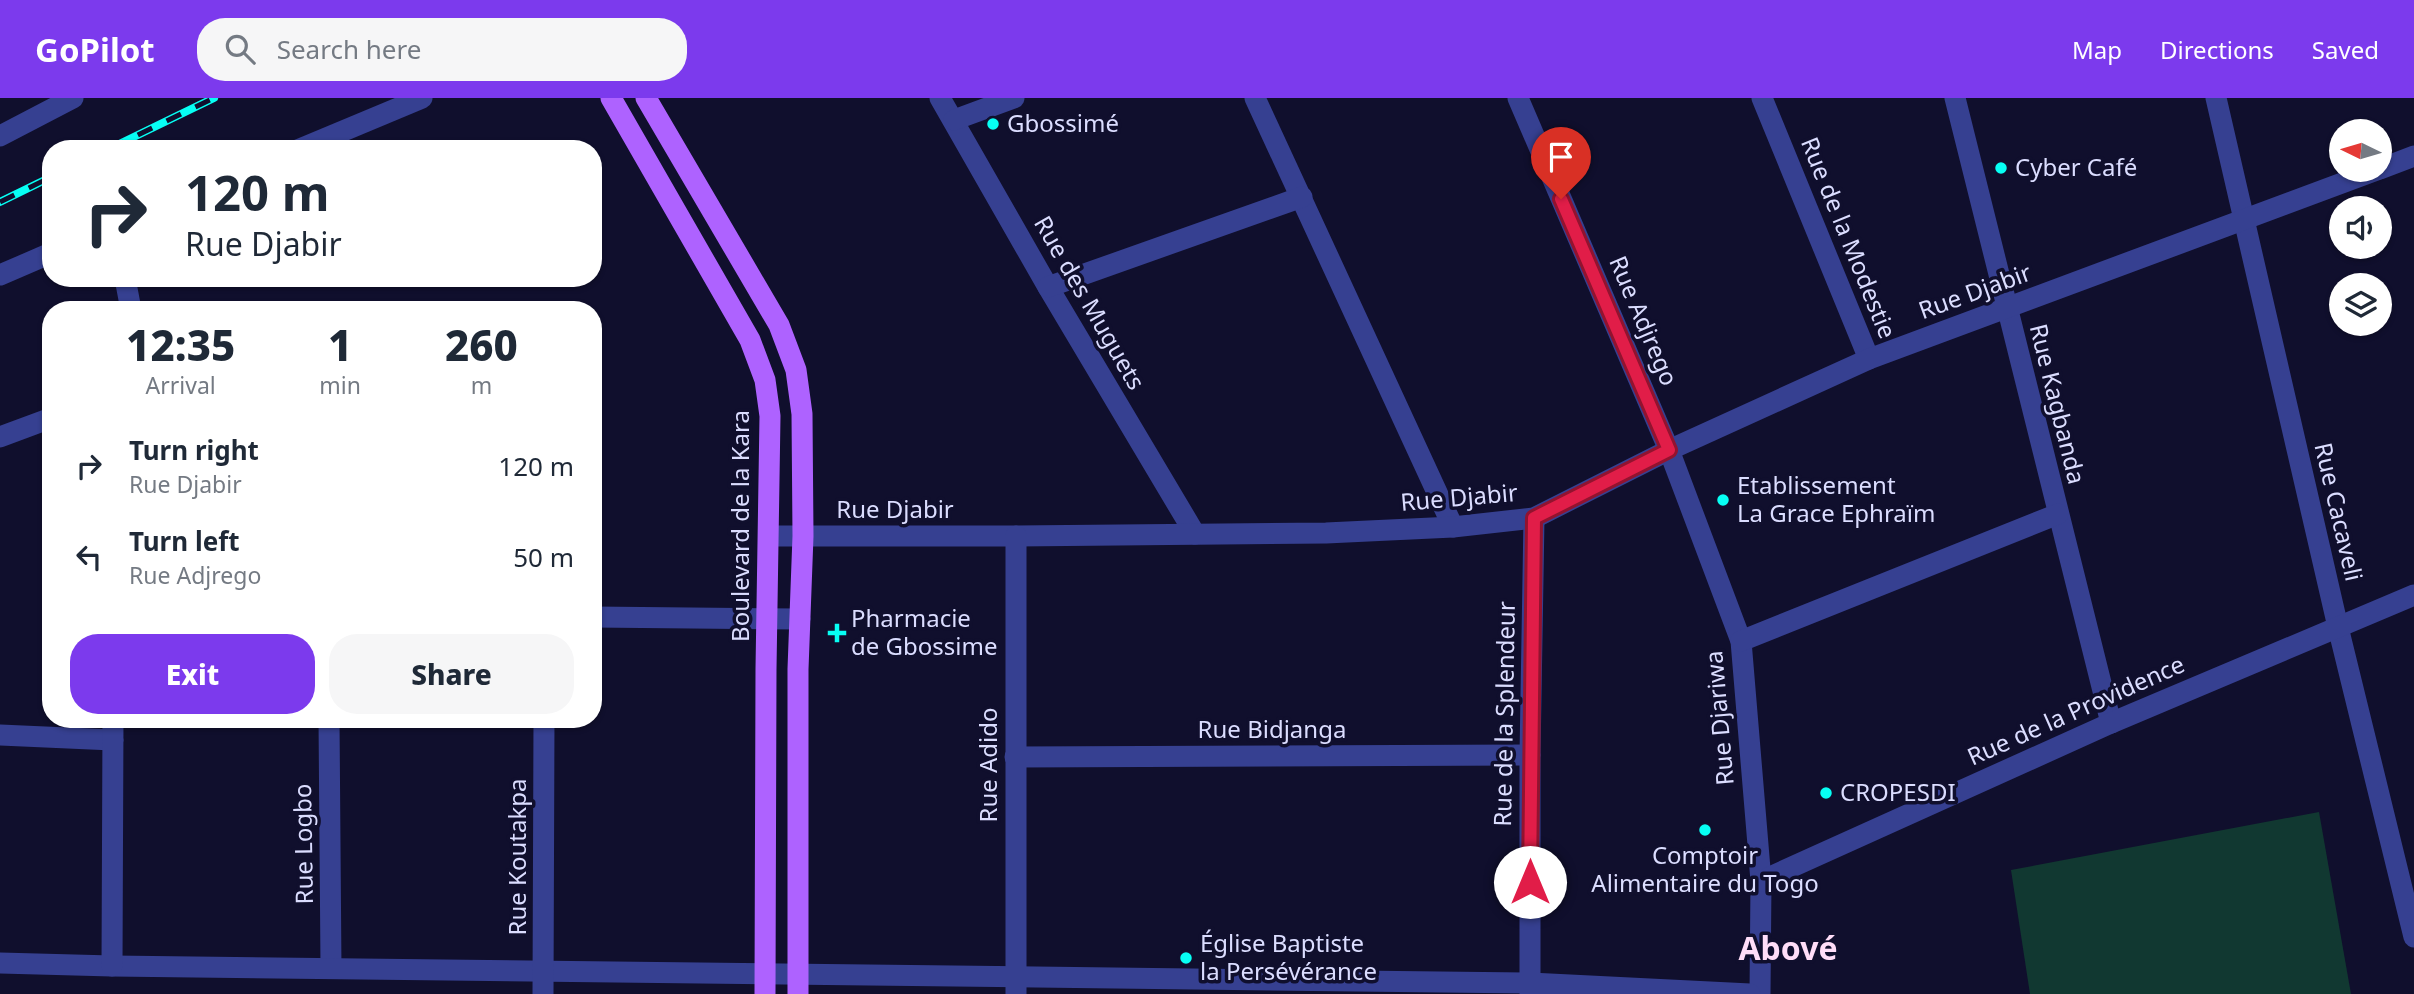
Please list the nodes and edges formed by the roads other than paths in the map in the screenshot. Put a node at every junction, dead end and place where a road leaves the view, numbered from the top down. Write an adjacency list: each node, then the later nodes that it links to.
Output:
1 (74, 98): 13 (street)
2 (422, 98): 14 (street)
3 (611, 98): 32 (main road, Boulevard de la Kara)
4 (646, 98): 33 (main road)
5 (940, 98): 12 (street, Rue des Muguets)
6 (1014, 98): 12 (street)
7 (1255, 98): 18 (street)
8 (1518, 98): 27 (street, Rue Adjrego)
9 (1762, 98): 24 (street, Rue de la Modestie)
10 (1955, 98): 23 (street, Rue Kagbanda)
11 (2216, 98): 19 (street, Rue Cacaveli)
12 (954, 120): 22 (street, Rue des Muguets)
13 (0, 136)
14 (322, 140)
15 (2414, 156): 16 (street, Rue Djabir)
16 (2392, 164)
17 (2343, 182): 19 (street, Rue Djabir)
18 (1302, 197): 22 (street); 30 (street)
19 (2245, 218): 23 (street, Rue Djabir); 39 (street, Rue Cacaveli)
20 (42, 257): 21 (street)
21 (0, 275)
22 (1048, 287): 31 (street, Rue des Muguets)
23 (2006, 309): 24 (street, Rue Djabir); 28 (street, Rue Kagbanda)
24 (1869, 359): 27 (street, Rue Djabir)
25 (42, 421): 26 (street)
26 (0, 437)
27 (1669, 450): 29 (street, Rue Djabir); 40 (street, Rue Djariwa)
28 (2058, 514): 40 (street); 41 (street, Rue Kagbanda)
29 (1534, 518): 30 (street, Rue Djabir); 46 (street, Rue de la Splendeur)
30 (1453, 527): 31 (street, Rue Djabir)
31 (1195, 534): 34 (street, Rue Djabir)
32 (769, 536): 33 (street, Rue Djabir); 37 (main road, Boulevard de la Kara)
33 (803, 536): 34 (street, Rue Djabir); 38 (main road)
34 (1016, 536): 47 (street, Rue Adido)
35 (2414, 595): 39 (street, Rue de la Providence)
36 (602, 617): 37 (street)
37 (767, 619): 38 (street); 54 (main road, Boulevard de la Kara)
38 (800, 619): 55 (main road)
39 (2338, 627): 41 (street, Rue de la Providence); 49 (street, Rue Cacaveli)
40 (1741, 641): 48 (street, Rue Djariwa)
41 (2111, 723): 48 (street, Rue de la Providence)
42 (329, 728): 52 (street, Rue Logbo)
43 (544, 728): 53 (street, Rue Koutakpa)
44 (113, 730): 45 (street); 51 (street)
45 (0, 735)
46 (1530, 755): 47 (street, Rue Bidjanga); 57 (street, Rue de la Splendeur)
47 (1015, 757): 56 (street, Rue Adido)
48 (1761, 881): 60 (street, Rue Djariwa)
49 (2414, 937)
50 (0, 963): 51 (street)
51 (112, 966): 52 (street)
52 (331, 968): 53 (street)
53 (544, 970): 54 (street); 58 (street, Rue Koutakpa)
54 (765, 984): 55 (street)
55 (798, 984): 56 (street)
56 (1016, 985): 57 (street)
57 (1530, 988): 59 (street)
58 (543, 994)
59 (1750, 994)
60 (1760, 994)

